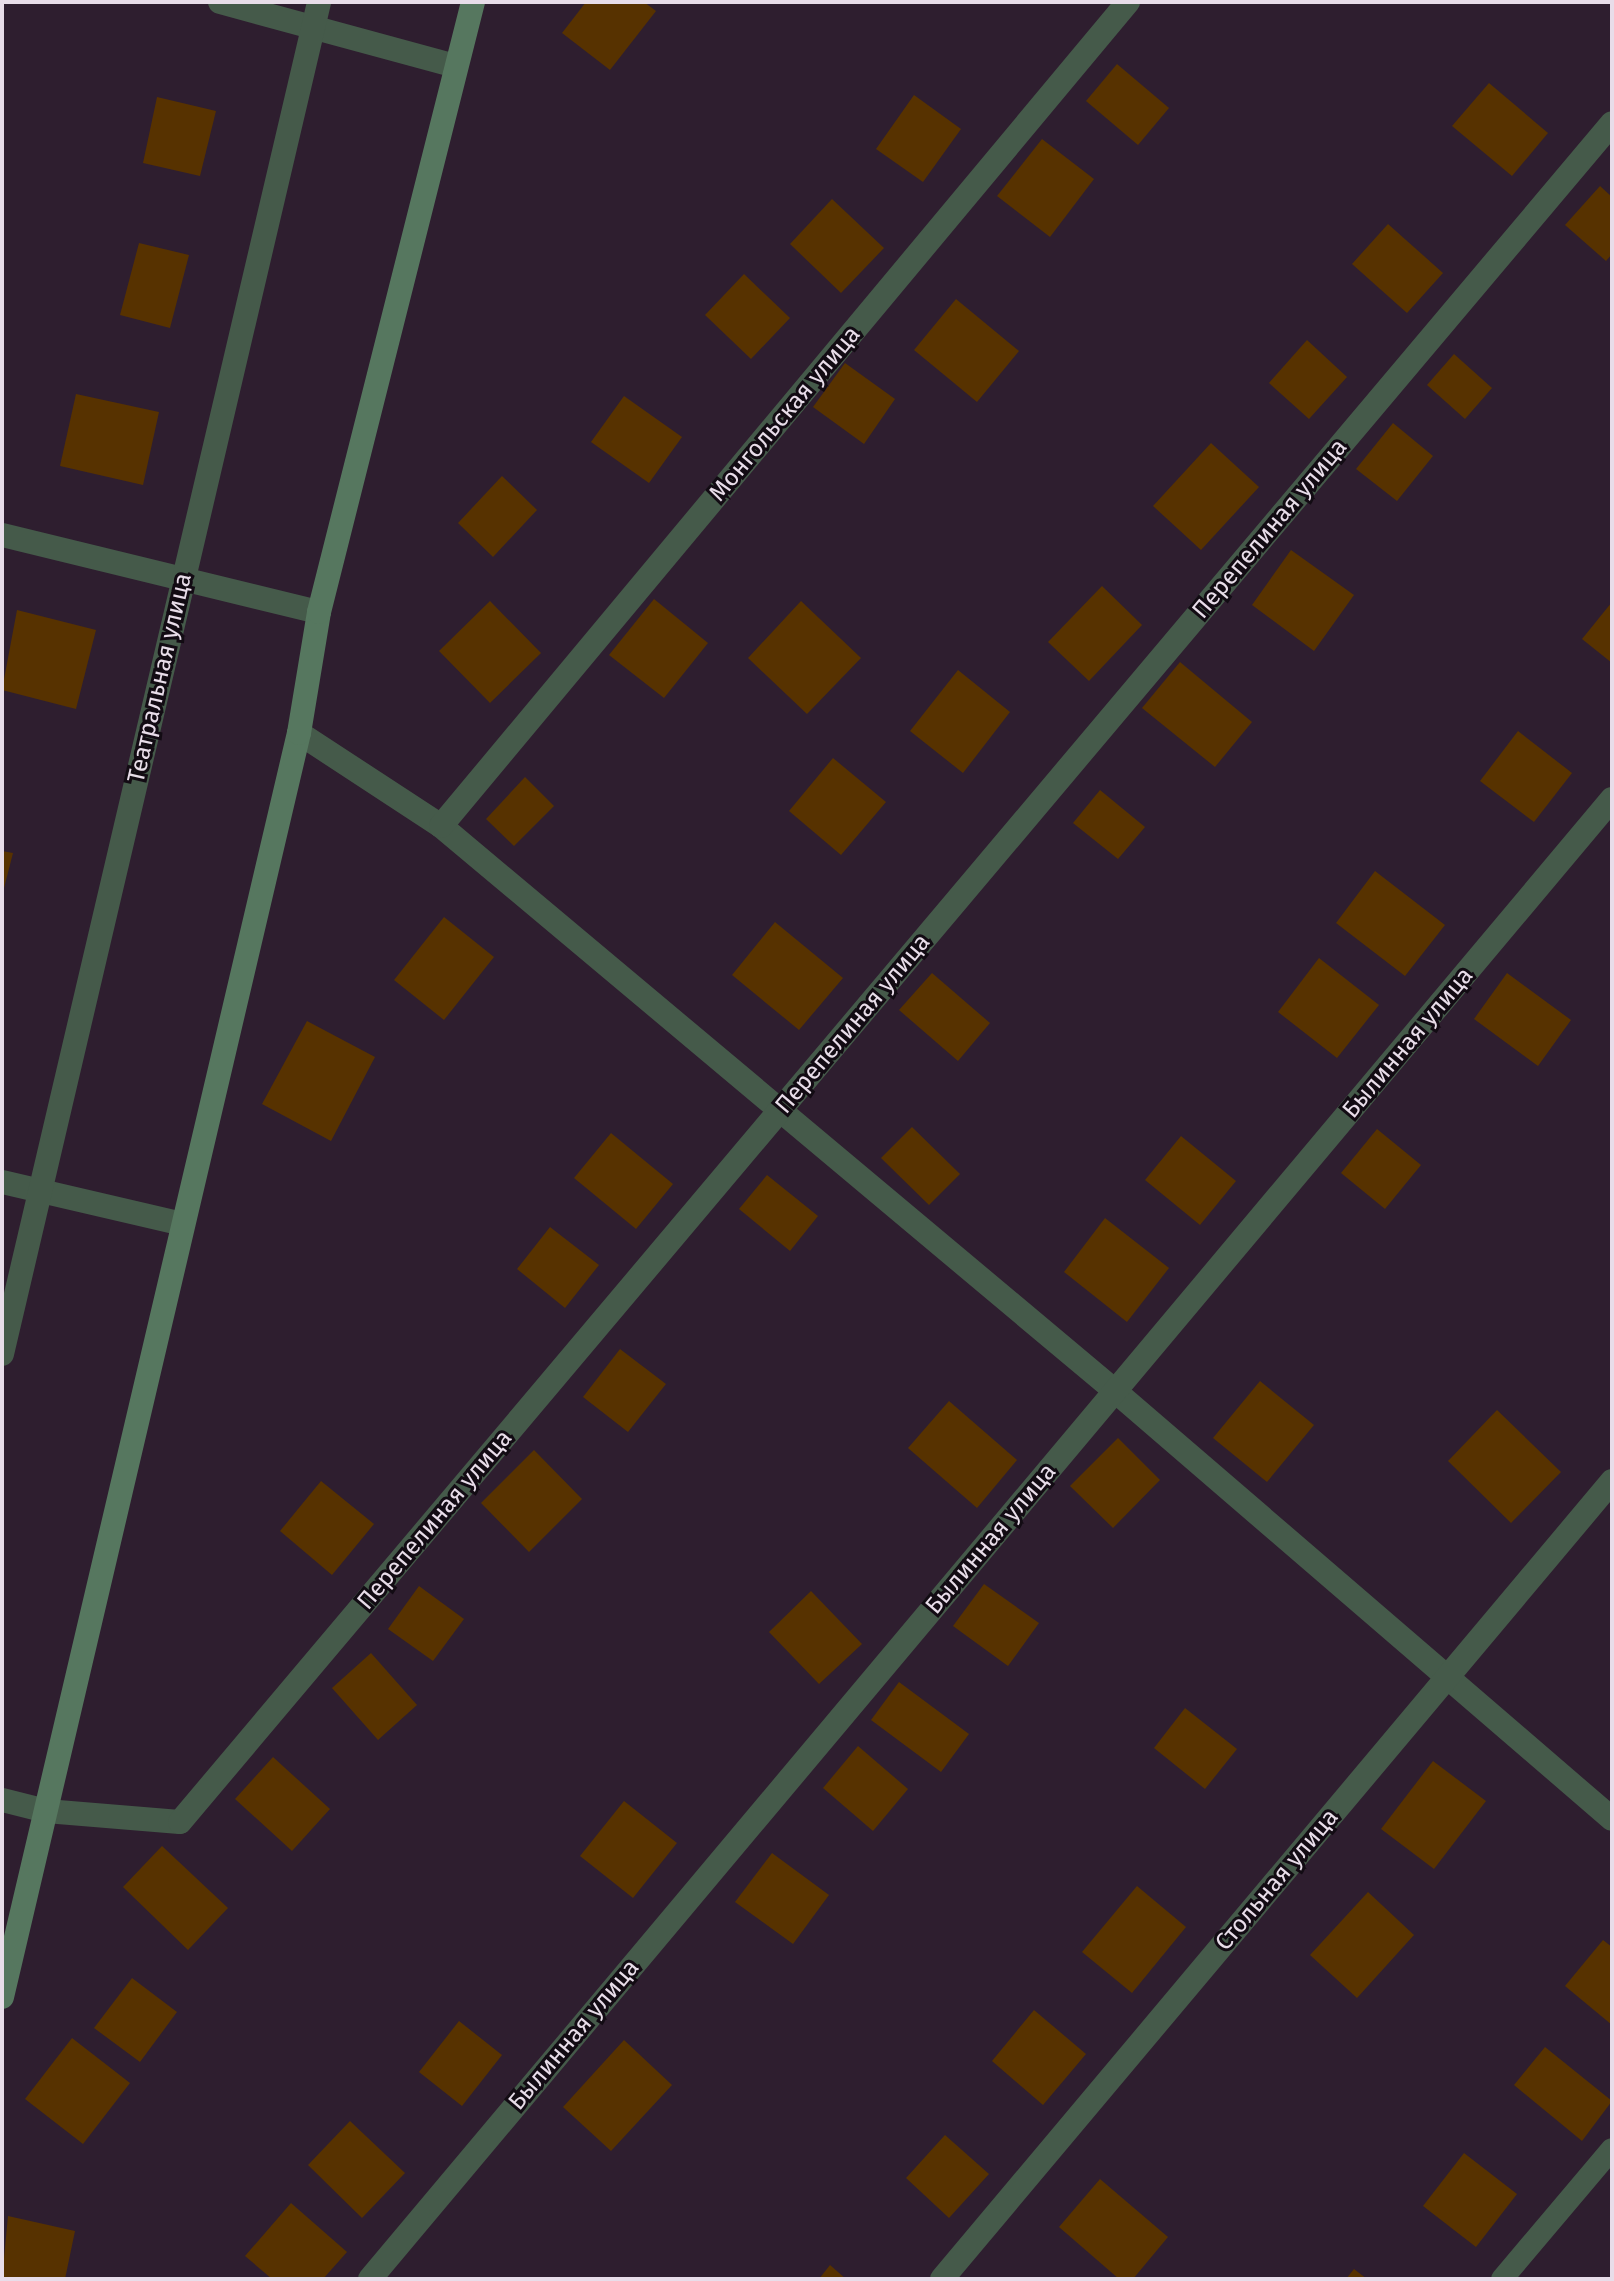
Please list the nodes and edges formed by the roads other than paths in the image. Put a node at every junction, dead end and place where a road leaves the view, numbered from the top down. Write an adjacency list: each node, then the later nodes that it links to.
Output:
1 (220, 2): 4 (street)
2 (473, 2): 5 (street)
3 (1128, 2): 12 (street, Монгольская улица)
4 (316, 14): 5 (street); 8 (street, Театральная улица)
5 (455, 66): 9 (street)
6 (1612, 123): 13 (street, Перепелиная улица)
7 (2, 535): 8 (street)
8 (184, 578): 9 (street); 15 (street, Театральная улица)
9 (319, 612): 10 (street)
10 (299, 733): 12 (street); 16 (street)
11 (1612, 799): 18 (street, Былинная улица)
12 (441, 826): 13 (street)
13 (781, 1110): 18 (street); 22 (street, Перепелиная улица)
14 (2, 1182): 15 (street)
15 (40, 1190): 16 (street); 17 (street, Театральная улица)
16 (182, 1224): 22 (street)
17 (2, 1354)
18 (1115, 1391): 20 (street); 26 (street, Былинная улица)
19 (1612, 1481): 20 (street, Стольная улица)
20 (1446, 1680): 23 (street); 27 (street, Стольная улица)
21 (2, 1800): 22 (street)
22 (46, 1811): 24 (street)
23 (1612, 1819)
24 (2, 1997)
25 (1612, 2149): 28 (lane)
26 (370, 2279)
27 (942, 2279)
28 (1502, 2279)

